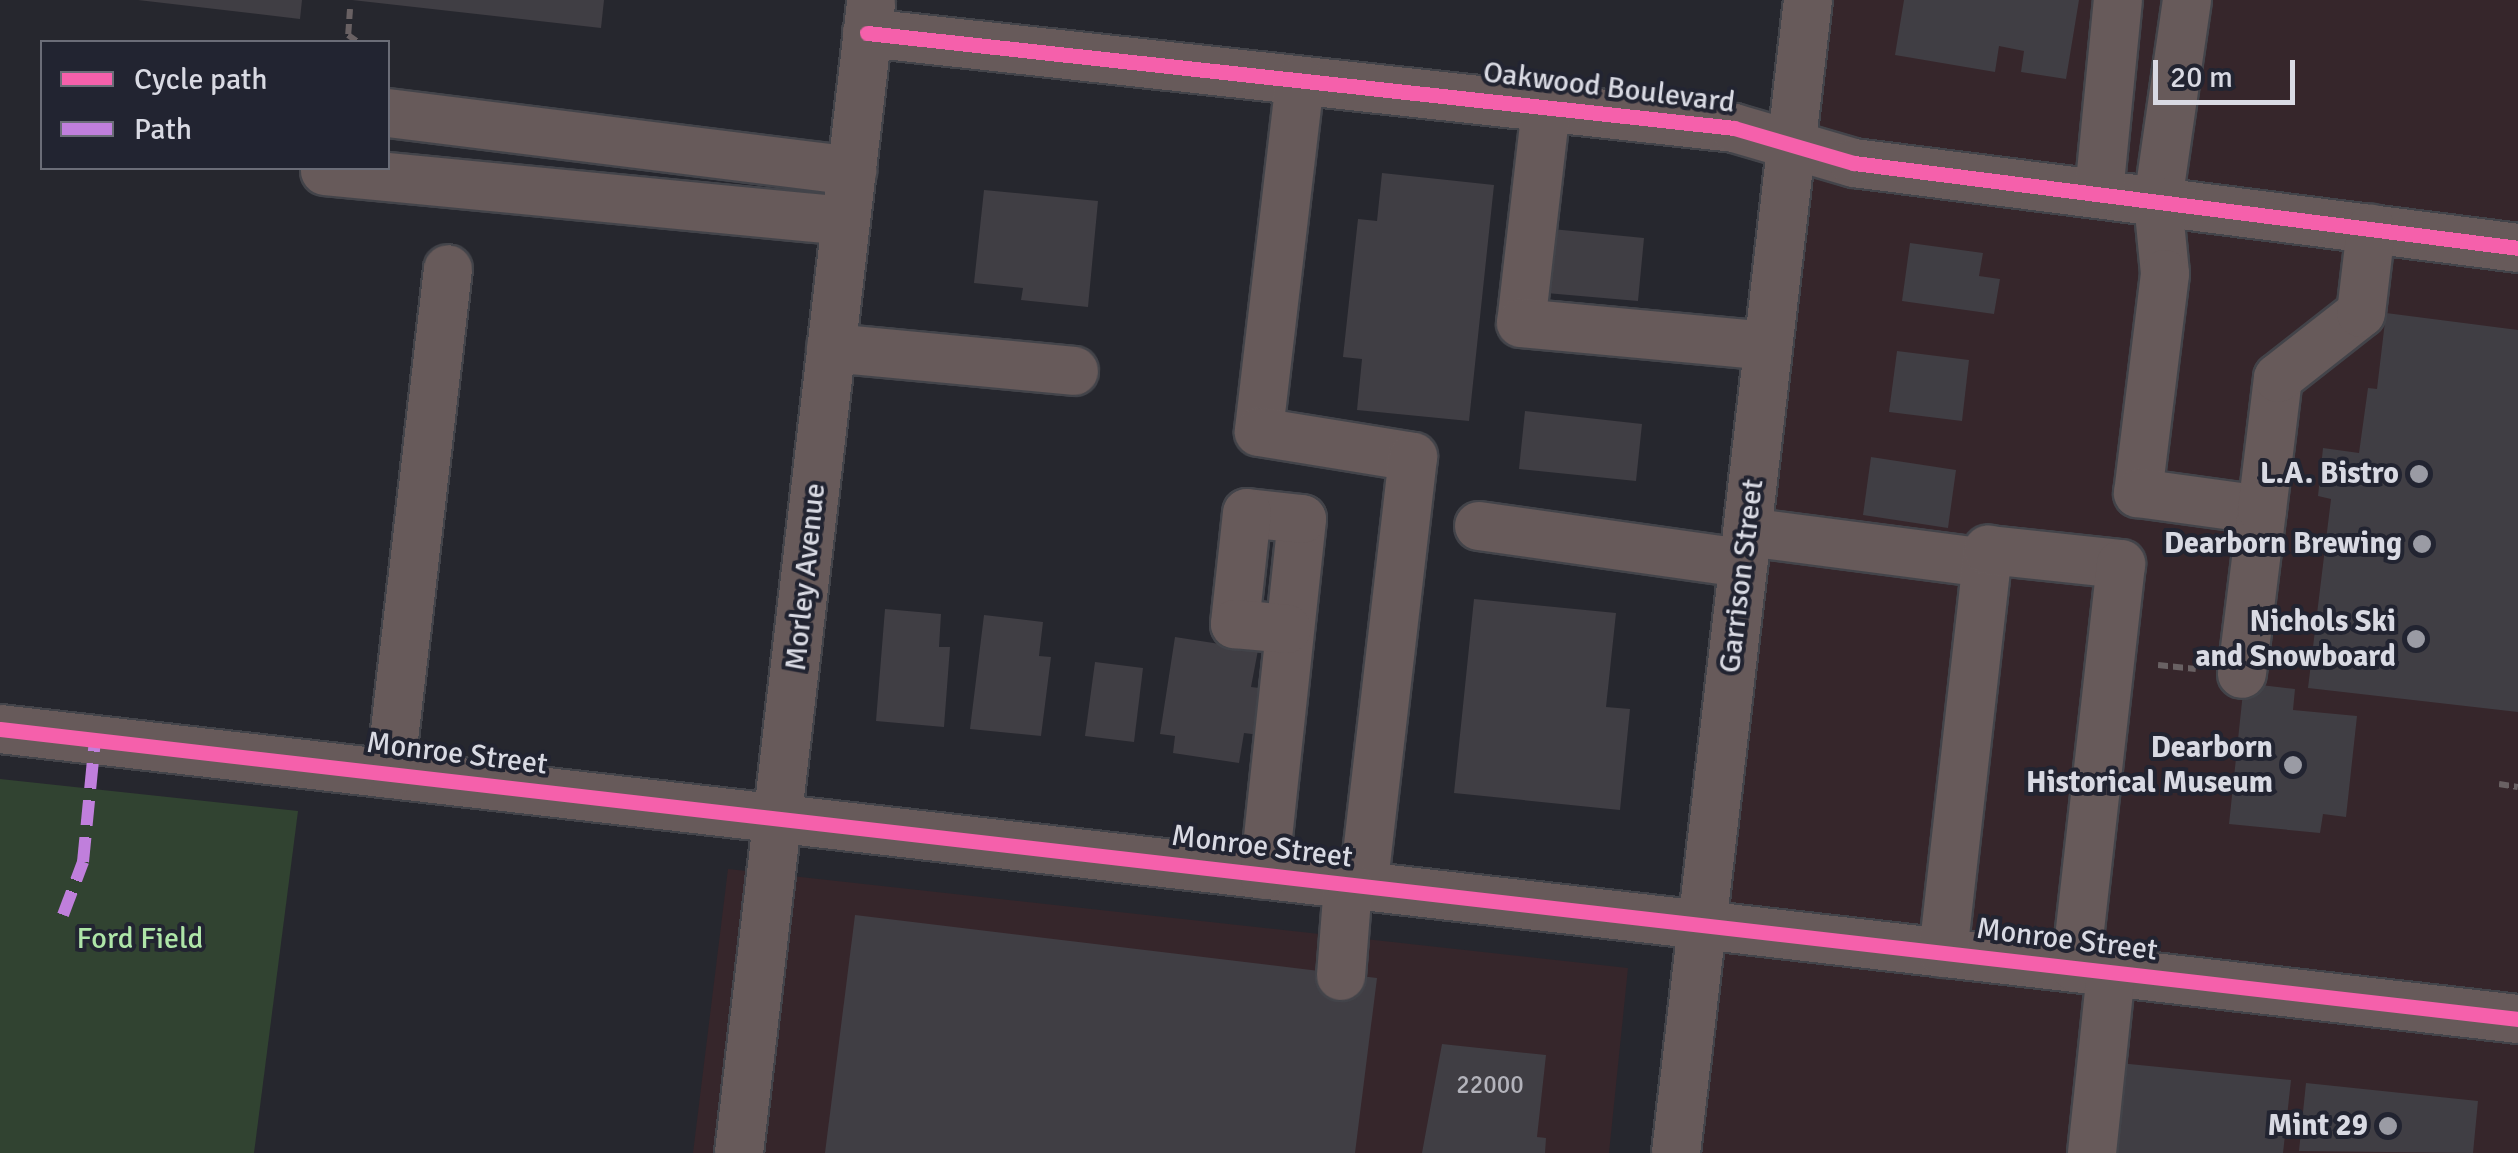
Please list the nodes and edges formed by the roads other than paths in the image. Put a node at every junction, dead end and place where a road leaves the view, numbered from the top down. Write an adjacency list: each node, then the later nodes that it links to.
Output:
1 (1808, 0): 8 (street, Garrison Street)
2 (2118, 0): 11 (street)
3 (2187, 0): 12 (street)
4 (869, 16): 5 (street, Oakwood Boulevard); 10 (street, Morley Avenue)
5 (1300, 81): 6 (street, Oakwood Boulevard); 30 (street)
6 (1546, 108): 8 (street, Oakwood Boulevard); 17 (street)
7 (390, 113): 10 (street)
8 (1792, 145): 11 (street, Oakwood Boulevard); 17 (street, Garrison Street)
9 (325, 171): 13 (street)
10 (852, 171): 13 (street, Morley Avenue)
11 (2099, 193): 12 (street, Oakwood Boulevard)
12 (2158, 202): 14 (street, Oakwood Boulevard); 20 (street)
13 (846, 221): 18 (street, Morley Avenue)
14 (2372, 230): 15 (street, Oakwood Boulevard); 20 (street)
15 (2518, 248)
16 (448, 268): 27 (street)
17 (1768, 346): 22 (street, Garrison Street)
18 (832, 348): 19 (street); 28 (street, Morley Avenue)
19 (1074, 371)
20 (2262, 510): 25 (street)
21 (1480, 526): 22 (street)
22 (1745, 548): 23 (street); 31 (street, Garrison Street)
23 (1986, 563): 32 (street); 33 (street)
24 (1288, 630): 29 (street)
25 (2220, 672)
26 (0, 729): 27 (street, Monroe Street)
27 (390, 774): 28 (street, Monroe Street)
28 (778, 819): 29 (street, Monroe Street); 36 (street, Morley Avenue)
29 (1264, 875): 30 (street, Monroe Street)
30 (1356, 886): 31 (street, Monroe Street); 34 (street)
31 (1702, 926): 32 (street, Monroe Street); 37 (street, Garrison Street)
32 (1943, 953): 33 (street, Monroe Street)
33 (2093, 970): 35 (street, Monroe Street); 38 (street)
34 (1341, 976)
35 (2518, 1020)
36 (740, 1153)
37 (1676, 1153)
38 (2092, 1153)

